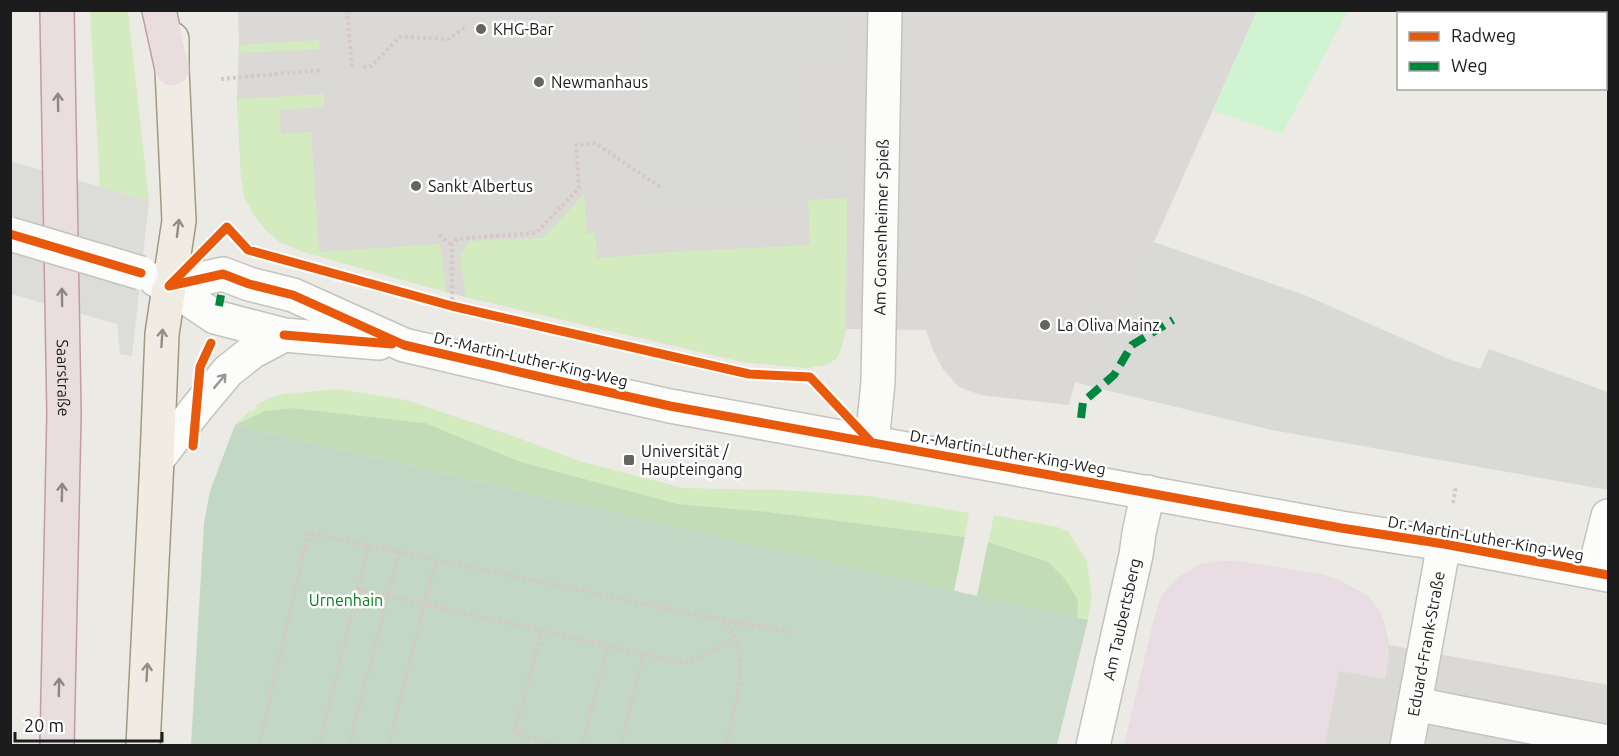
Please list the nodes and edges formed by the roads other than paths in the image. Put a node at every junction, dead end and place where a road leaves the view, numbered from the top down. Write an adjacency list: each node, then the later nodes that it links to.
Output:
1 (57, 10): 18 (highway, Saarstraße, one-way to 1)
2 (159, 10): 5 (highway)
3 (173, 10): 5 (main road)
4 (885, 10): 10 (street, Am Gonsenheimer Spieß)
5 (172, 69): 7 (main road, one-way to 5)
6 (10, 234): 7 (street, bridge)
7 (155, 279): 8 (street, Dr.-Martin-Luther-King-Weg); 9 (street, Dr.-Martin-Luther-King-Weg); 11 (main road, one-way to 7)
8 (284, 335): 9 (street, Dr.-Martin-Luther-King-Weg); 11 (street, one-way to 8)
9 (404, 345): 10 (street, Dr.-Martin-Luther-King-Weg)
10 (872, 443): 12 (street, Dr.-Martin-Luther-King-Weg)
11 (157, 460): 19 (main road, one-way to 11)
12 (1148, 492): 14 (street, Dr.-Martin-Luther-King-Weg); 20 (street, Am Taubertsberg)
13 (1608, 516): 15 (street)
14 (1444, 544): 15 (street, Dr.-Martin-Luther-King-Weg); 16 (street, Eduard-Frank-Straße)
15 (1601, 574)
16 (1415, 704): 17 (street); 21 (street, Eduard-Frank-Straße)
17 (1608, 742)
18 (57, 746)
19 (143, 746)
20 (1093, 746)
21 (1407, 746)

